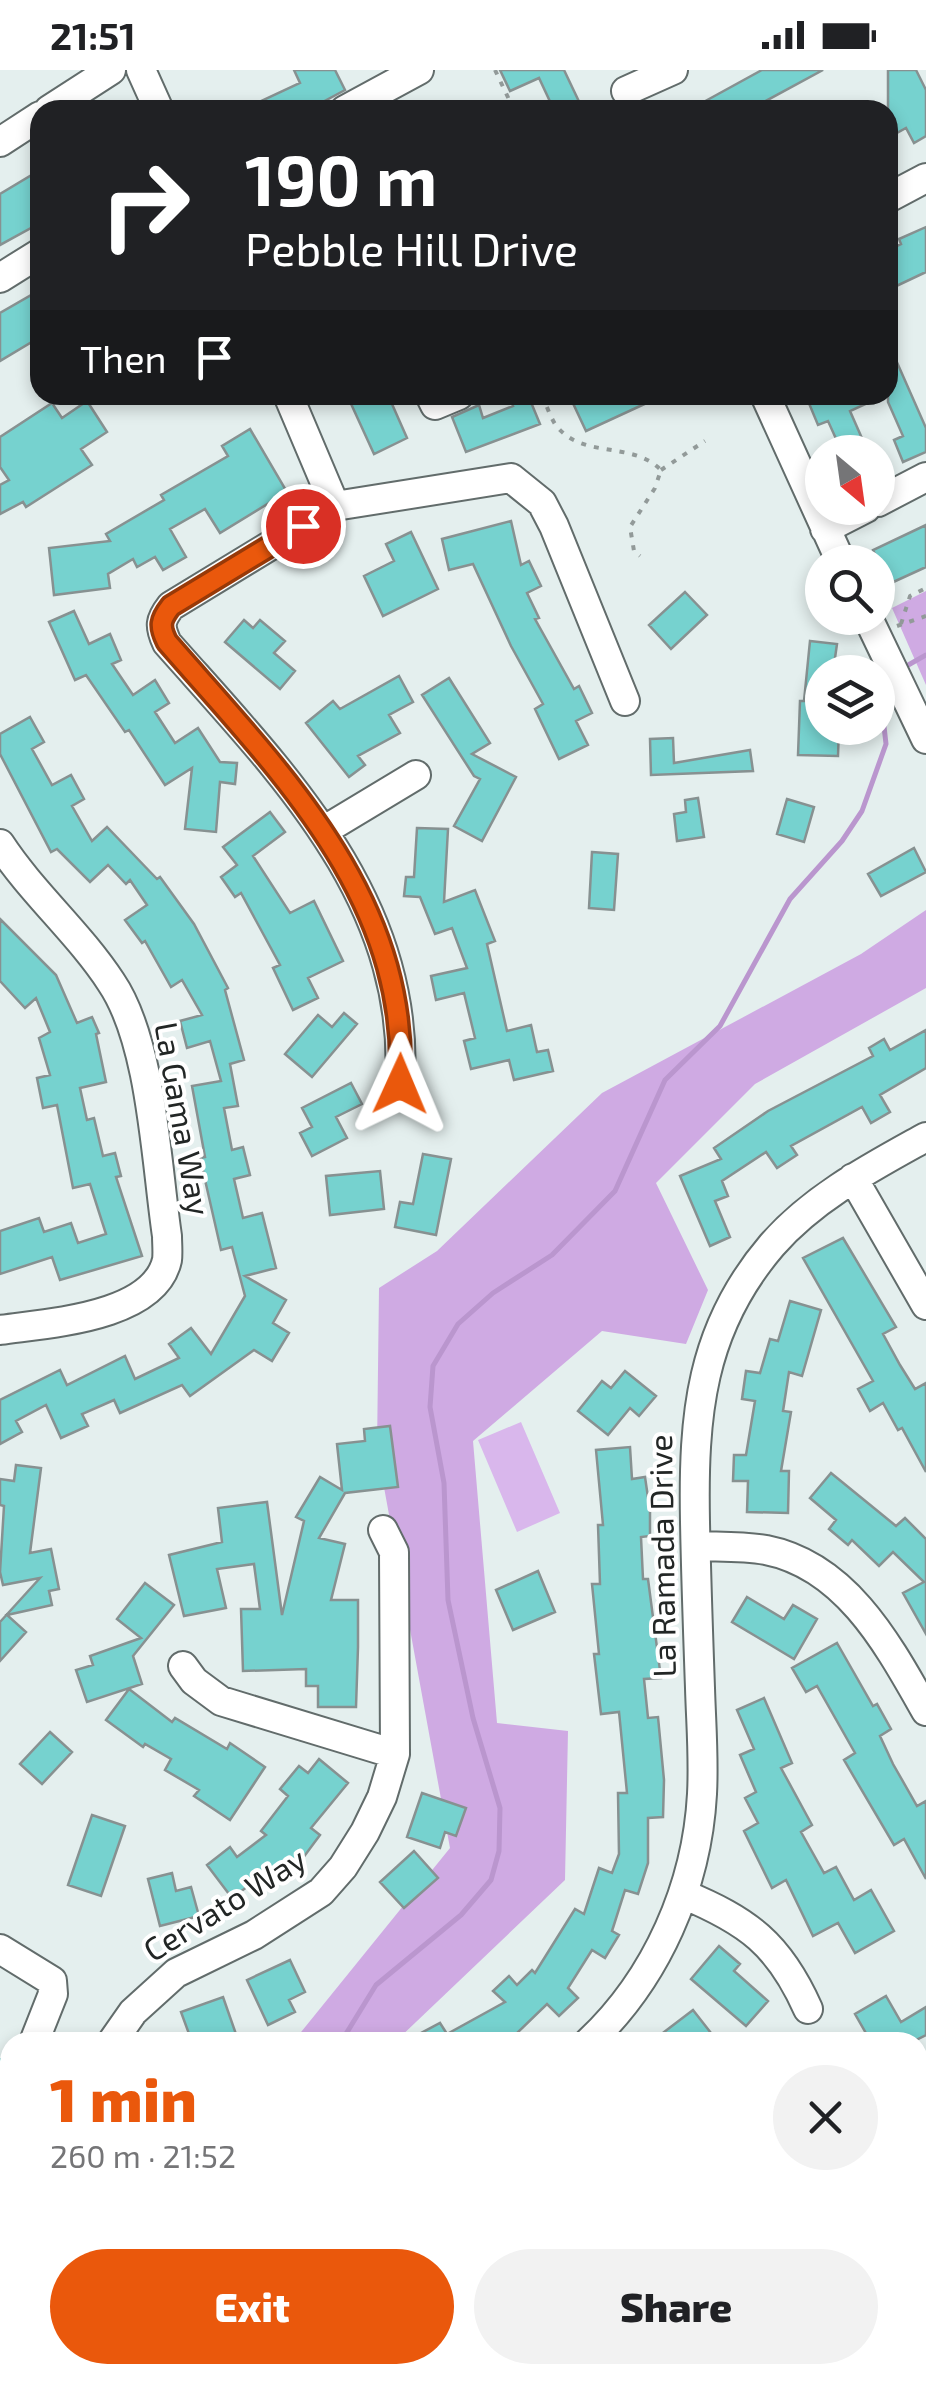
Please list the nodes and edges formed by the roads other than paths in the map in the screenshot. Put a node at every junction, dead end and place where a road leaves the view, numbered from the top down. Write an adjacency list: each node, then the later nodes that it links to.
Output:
1 (110, 70): 6 (street)
2 (141, 70): 7 (street)
3 (419, 70): 8 (street)
4 (673, 70): 5 (street)
5 (625, 90)
6 (64, 100)
7 (154, 100)
8 (364, 100)
9 (30, 122): 10 (street)
10 (0, 142)
11 (926, 178): 12 (street)
12 (898, 193)
13 (30, 258): 14 (street)
14 (0, 278)
15 (292, 405): 19 (street)
16 (770, 405): 21 (street)
17 (926, 477): 18 (street)
18 (895, 493)
19 (336, 506): 24 (street); 27 (street)
20 (832, 525): 21 (street)
21 (826, 528): 22 (street)
22 (834, 545)
23 (884, 635): 25 (street)
24 (625, 701)
25 (923, 727)
26 (416, 775): 27 (street)
27 (323, 831): 29 (street)
28 (0, 844): 33 (street, La Gama Way)
29 (400, 1084)
30 (926, 1137): 31 (street, La Ramada Drive)
31 (852, 1178): 32 (street); 35 (street, La Ramada Drive)
32 (926, 1305)
33 (0, 1330)
34 (383, 1530): 38 (street, Cervato Way)
35 (696, 1546): 37 (street); 39 (street, La Ramada Drive)
36 (183, 1666): 38 (street)
37 (926, 1711)
38 (395, 1754): 43 (street, Cervato Way)
39 (683, 1894): 41 (street); 44 (street, La Ramada Drive)
40 (0, 1949): 42 (street)
41 (808, 2010)
42 (38, 2032)
43 (119, 2032)
44 (597, 2032)

